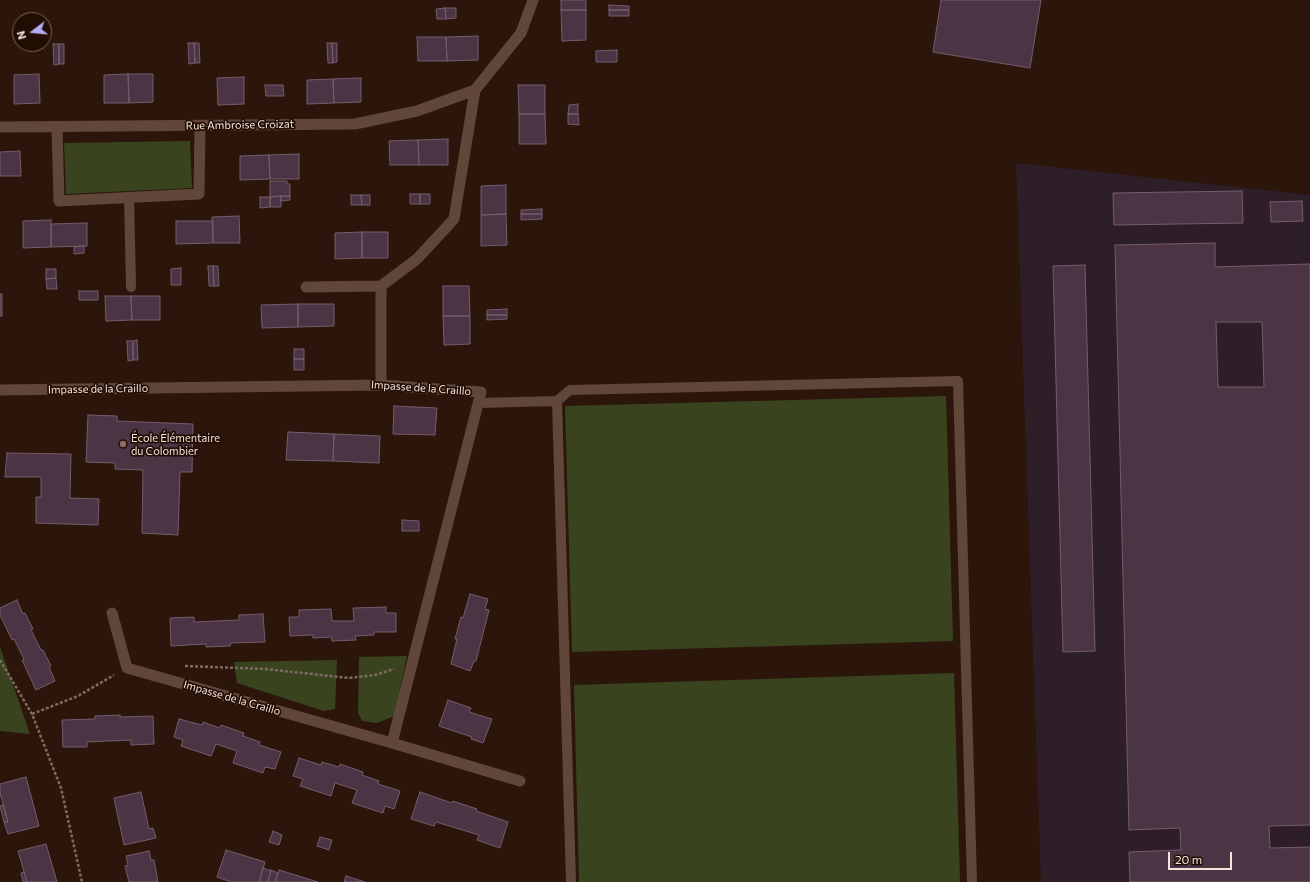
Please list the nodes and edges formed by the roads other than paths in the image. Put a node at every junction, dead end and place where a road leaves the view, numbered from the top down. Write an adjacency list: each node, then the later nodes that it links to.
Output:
1 (533, 0): 2 (street)
2 (475, 90): 3 (street, Rue Ambroise Croizat); 7 (street)
3 (200, 126): 5 (street, Rue Ambroise Croizat); 6 (street)
4 (0, 127): 5 (street, Rue Ambroise Croizat)
5 (57, 127): 6 (street)
6 (129, 197): 8 (lane)
7 (381, 286): 9 (street); 10 (street)
8 (131, 287)
9 (306, 287)
10 (381, 385): 11 (street, Impasse de la Craillo); 13 (street, Impasse de la Craillo)
11 (0, 390)
12 (557, 401): 13 (lane); 17 (lane); 18 (lane)
13 (478, 403): 15 (street, Impasse de la Craillo)
14 (112, 613): 15 (street, Impasse de la Craillo)
15 (392, 742): 16 (street, Impasse de la Craillo)
16 (520, 781)
17 (571, 882)
18 (972, 882)

